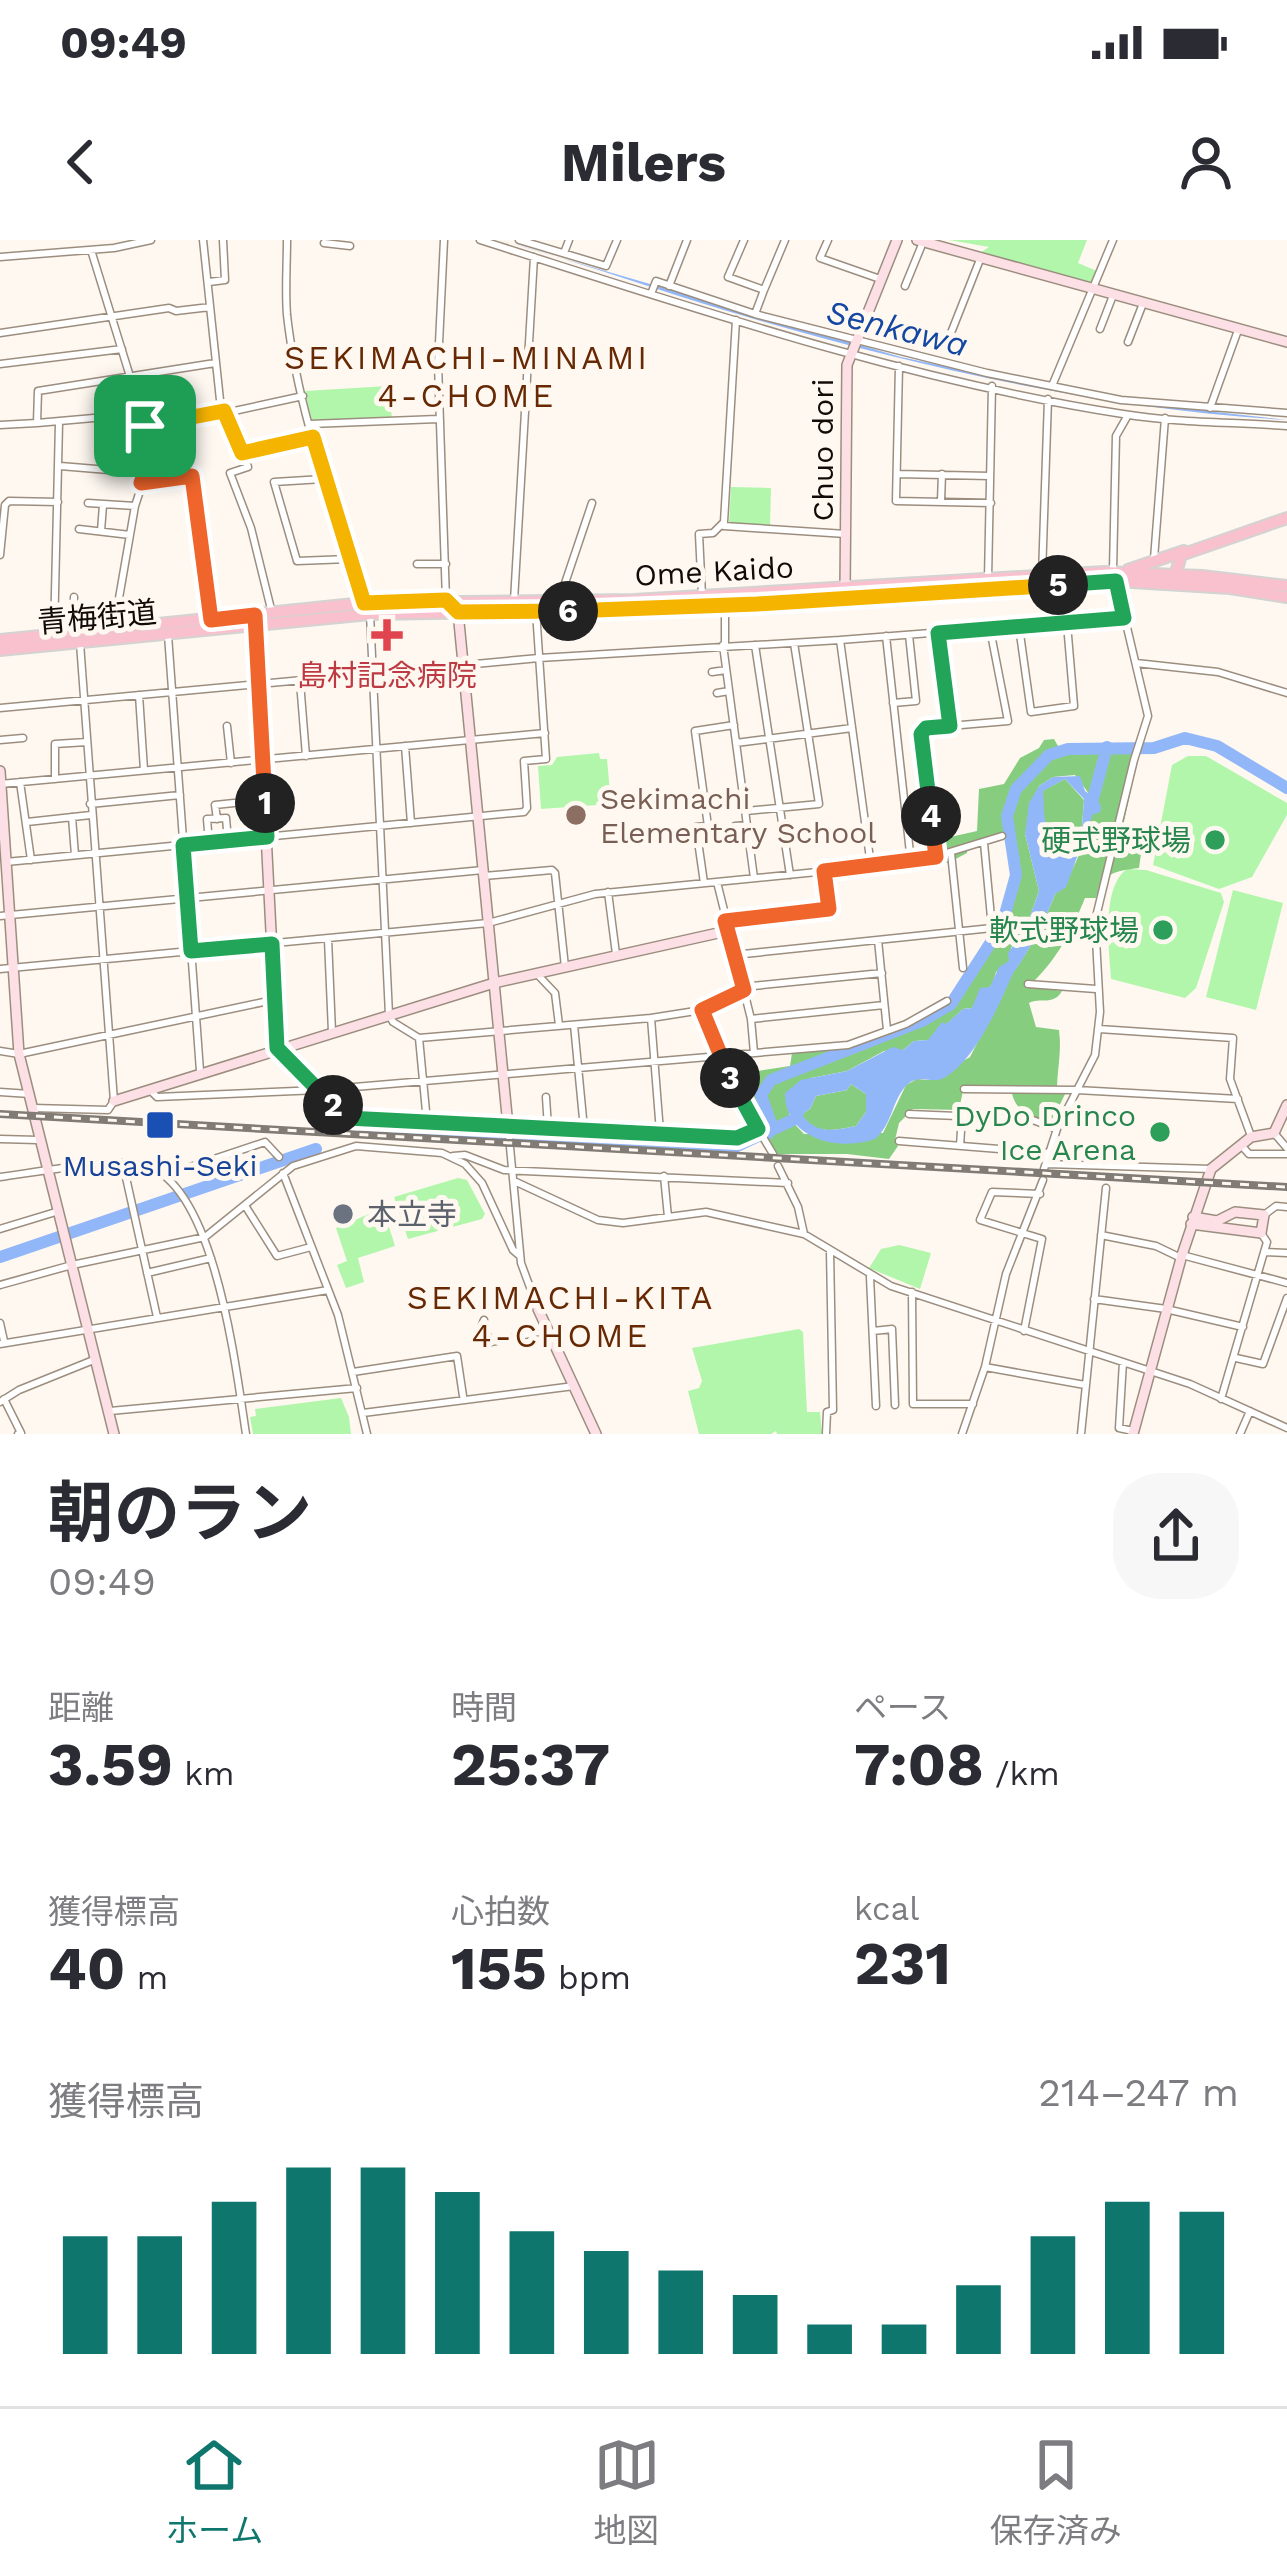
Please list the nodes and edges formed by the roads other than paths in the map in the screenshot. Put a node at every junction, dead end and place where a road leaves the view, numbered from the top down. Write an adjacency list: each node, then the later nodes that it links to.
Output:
1 (60, 240): 21 (street)
2 (151, 240): 20 (street)
3 (202, 240): 27 (street)
4 (223, 240): 27 (street)
5 (287, 240): 53 (street)
6 (444, 240): 60 (street)
7 (480, 240): 24 (street)
8 (519, 240): 22 (street)
9 (569, 240): 22 (street)
10 (616, 240): 22 (street)
11 (687, 240): 28 (street)
12 (744, 240): 31 (street)
13 (785, 240): 31 (street)
14 (828, 240): 26 (street)
15 (897, 240): 26 (street, Chuo dori)
16 (1113, 240): 30 (street)
17 (324, 243): 19 (street)
18 (919, 243): 25 (street); 29 (street)
19 (350, 246)
20 (91, 250): 21 (street); 37 (street)
21 (61, 251): 23 (street)
22 (564, 253)
23 (0, 257)
24 (534, 257): 32 (street); 106 (street)
25 (980, 257): 30 (street); 44 (street)
26 (880, 279): 45 (street, Chuo dori)
27 (209, 282): 35 (street)
28 (669, 286): 32 (street); 36 (street)
29 (905, 286)
30 (1094, 288): 43 (street); 52 (street)
31 (764, 290): 36 (street)
32 (651, 294): 38 (street)
33 (1112, 298): 39 (street)
34 (1142, 306): 42 (street)
35 (210, 308): 37 (street); 47 (street)
36 (755, 314): 45 (street)
37 (111, 318): 41 (street); 46 (street)
38 (736, 320): 45 (street); 84 (street)
39 (1100, 328)
40 (1237, 332): 54 (street)
41 (0, 333)
42 (1128, 342)
43 (1287, 342)
44 (946, 343)
45 (853, 347): 49 (street); 52 (street); 87 (street, Chuo dori)
46 (122, 349): 48 (street); 50 (street)
47 (215, 363): 50 (street); 55 (street)
48 (0, 364)
49 (899, 366): 51 (street); 71 (street)
50 (130, 377): 57 (street); 61 (street)
51 (992, 386): 52 (street); 73 (street)
52 (1050, 392): 54 (street); 58 (street); 95 (street)
53 (303, 395): 55 (street); 63 (street)
54 (1210, 409): 56 (street)
55 (225, 412): 65 (street); 68 (street)
56 (1287, 413)
57 (140, 414): 62 (street); 65 (street)
58 (1128, 415): 59 (street); 96 (street)
59 (1166, 418): 66 (street); 92 (street)
60 (440, 419): 63 (street); 94 (street)
61 (37, 423): 62 (street); 64 (street)
62 (59, 423): 69 (street)
63 (310, 424): 67 (street)
64 (0, 425)
65 (145, 426): 70 (street)
66 (1287, 426)
67 (313, 437): 68 (street); 74 (street)
68 (242, 453): 112 (street)
69 (60, 466): 70 (street); 76 (street)
70 (145, 473): 75 (street)
71 (897, 473): 72 (street); 77 (street)
72 (942, 474): 73 (street); 77 (street)
73 (991, 476): 80 (street)
74 (323, 479): 91 (street); 91 (street)
75 (141, 483): 82 (street); 114 (street)
76 (58, 502): 90 (street); 122 (street)
77 (941, 502): 80 (street)
78 (88, 503): 81 (street)
79 (592, 503): 107 (street)
80 (991, 503): 97 (street)
81 (103, 504): 82 (street); 86 (street)
82 (135, 506): 88 (street)
83 (1287, 518): 89 (main road)
84 (723, 526): 87 (street); 102 (street)
85 (79, 529): 86 (street)
86 (101, 531): 88 (street)
87 (846, 534): 100 (street, Chuo dori)
88 (130, 535): 119 (street)
89 (1199, 548): 92 (main road); 98 (main road)
90 (0, 555)
91 (349, 559): 109 (street)
92 (1154, 560): 96 (main road)
93 (417, 563): 94 (street)
94 (446, 563): 105 (street)
95 (1042, 575): 96 (main road); 97 (main road)
96 (1117, 575): 98 (main road); 100 (main road); 113 (street)
97 (988, 579): 100 (main road)
98 (1175, 579): 99 (main road); 104 (main road)
99 (1287, 586)
100 (845, 594): 101 (main road, 青梅街道)
101 (822, 595): 102 (main road, Ome Kaido); 108 (main road, 青梅街道)
102 (702, 596): 107 (main road, Ome Kaido)
103 (74, 597): 126 (street)
104 (1287, 597)
105 (446, 600): 106 (main road, Ome Kaido); 109 (main road, Ome Kaido); 111 (street)
106 (514, 601): 107 (main road, Ome Kaido)
107 (559, 601)
108 (725, 605): 110 (main road, 青梅街道); 129 (street)
109 (367, 609): 111 (main road, 青梅街道); 112 (main road, Ome Kaido); 115 (main road, 青梅街道); 137 (street)
110 (536, 611): 111 (main road, 青梅街道); 132 (street)
111 (458, 612): 134 (street)
112 (272, 613): 115 (main road, Ome Kaido)
113 (1124, 618): 116 (street); 133 (street)
114 (211, 620): 115 (main road, Ome Kaido); 119 (main road, Ome Kaido)
115 (255, 620): 123 (main road, 青梅街道); 139 (street)
116 (1066, 624): 117 (street); 117 (street)
117 (1018, 627): 118 (street)
118 (990, 629): 120 (street); 150 (street)
119 (114, 630): 126 (main road, Ome Kaido)
120 (938, 633): 121 (street); 150 (street)
121 (909, 634): 124 (street); 146 (street)
122 (54, 635): 125 (main road, Ome Kaido); 126 (main road, Ome Kaido)
123 (168, 635): 126 (main road, 青梅街道); 141 (street)
124 (886, 636): 127 (street); 146 (street)
125 (0, 638)
126 (76, 638): 131 (main road, 青梅街道); 145 (street)
127 (840, 640): 128 (street); 151 (street)
128 (794, 644): 130 (street); 152 (street)
129 (724, 645): 130 (street); 132 (street); 135 (street)
130 (755, 645): 155 (street)
131 (0, 650)
132 (539, 658): 134 (street); 153 (street)
133 (1136, 663): 143 (street); 234 (street)
134 (463, 665): 137 (street); 157 (street)
135 (726, 670): 136 (street); 140 (street)
136 (712, 672)
137 (372, 674): 138 (street); 161 (street)
138 (300, 680): 139 (street); 162 (street)
139 (259, 684): 141 (street); 163 (street)
140 (729, 691): 142 (street); 148 (street)
141 (173, 692): 144 (street); 165 (street)
142 (717, 693)
143 (1287, 693)
144 (139, 695): 145 (street); 167 (street)
145 (84, 700): 147 (street); 158 (street)
146 (893, 704): 200 (street)
147 (0, 708)
148 (734, 724): 159 (street); 208 (street)
149 (227, 726): 164 (street)
150 (950, 726): 197 (street)
151 (852, 728): 152 (street); 201 (street)
152 (807, 733): 155 (street); 177 (street)
153 (545, 734): 157 (street); 181 (street)
154 (23, 738): 156 (street)
155 (769, 739): 159 (street); 177 (street)
156 (0, 740)
157 (470, 740): 160 (street); 181 (street)
158 (87, 742): 168 (street); 169 (street)
159 (736, 743): 173 (street)
160 (405, 746): 161 (street); 184 (street)
161 (376, 749): 162 (street); 186 (street)
162 (306, 756): 163 (street)
163 (262, 760): 164 (street); 189 (street)
164 (230, 763): 165 (street)
165 (178, 768): 167 (street); 172 (street)
166 (0, 771): 171 (street)
167 (144, 771): 168 (street)
168 (89, 776): 169 (street); 176 (street)
169 (55, 779): 170 (street)
170 (20, 782): 171 (street); 183 (street)
171 (0, 784): 199 (street)
172 (180, 795): 176 (street); 193 (street)
173 (744, 800): 174 (street); 178 (street)
174 (730, 802)
175 (234, 803): 182 (street)
176 (90, 804): 179 (street)
177 (780, 807): 178 (street); 204 (street)
178 (746, 811): 185 (street)
179 (91, 815): 180 (street); 194 (street)
180 (72, 816): 183 (street); 196 (street)
181 (478, 817): 184 (street); 203 (street)
182 (217, 819): 190 (street); 192 (street)
183 (27, 821): 198 (street)
184 (412, 824): 186 (street)
185 (747, 825): 187 (street); 205 (street)
186 (380, 826): 189 (street); 206 (street)
187 (735, 826)
188 (1002, 836): 191 (street)
189 (267, 837): 190 (street); 209 (street)
190 (228, 841): 192 (street)
191 (984, 842): 195 (street); 217 (street)
192 (208, 843): 193 (street)
193 (183, 845): 194 (street); 211 (street)
194 (94, 853): 196 (street); 213 (street)
195 (951, 853): 197 (street); 217 (street)
196 (75, 855): 198 (street)
197 (936, 857): 200 (street)
198 (31, 860): 199 (street)
199 (3, 862): 214 (street)
200 (911, 862): 201 (street)
201 (871, 866): 202 (street)
202 (824, 871): 204 (street); 216 (street)
203 (483, 873): 206 (street); 212 (street); 215 (street)
204 (790, 875): 205 (street)
205 (754, 878): 207 (street)
206 (382, 880): 209 (street); 218 (street)
207 (717, 882): 208 (street); 216 (street)
208 (704, 883): 210 (street)
209 (269, 891): 211 (street); 221 (street)
210 (608, 892): 212 (street); 224 (street)
211 (187, 898): 213 (street); 222 (street)
212 (558, 904): 215 (street); 226 (street)
213 (98, 907): 214 (street); 225 (street)
214 (5, 915): 228 (street)
215 (488, 923): 218 (street); 231 (street)
216 (726, 926): 223 (street); 224 (street)
217 (960, 931): 220 (street); 227 (street)
218 (385, 933): 219 (street); 239 (street)
219 (328, 938): 221 (street); 248 (street)
220 (878, 940): 223 (street); 230 (street)
221 (272, 944): 222 (street); 235 (street)
222 (191, 951): 225 (street); 240 (street)
223 (734, 956): 233 (street)
224 (616, 957): 226 (street)
225 (102, 960): 228 (street); 249 (street)
226 (566, 967): 229 (street)
227 (963, 968)
228 (6, 969): 254 (street)
229 (536, 973): 231 (street); 244 (street)
230 (882, 973): 233 (street); 237 (street)
231 (494, 983): 239 (street); 247 (street)
232 (1028, 984): 234 (street)
233 (743, 989): 238 (street); 242 (street)
234 (1098, 989): 245 (street)
235 (275, 1000): 240 (street); 251 (street)
236 (947, 1001): 246 (street)
237 (884, 1005): 242 (street); 246 (street)
238 (702, 1010): 241 (street); 255 (street)
239 (389, 1015): 248 (street); 250 (street)
240 (195, 1016): 249 (street); 258 (street)
241 (651, 1018): 243 (street); 256 (street)
242 (752, 1019): 253 (street)
243 (574, 1024): 244 (street); 257 (street)
244 (560, 1025): 247 (street)
245 (1099, 1029): 264 (street); 269 (street)
246 (887, 1030): 253 (street)
247 (499, 1031): 250 (street); 259 (street)
248 (332, 1032): 251 (street)
249 (107, 1034): 254 (street); 268 (street)
250 (418, 1038): 260 (street)
251 (277, 1048): 258 (street); 263 (street)
252 (0, 1052): 254 (street)
253 (754, 1053): 255 (street)
254 (19, 1054): 266 (street)
255 (717, 1056): 256 (street); 282 (street)
256 (654, 1061): 257 (street); 280 (street)
257 (579, 1068): 259 (street); 278 (street)
258 (200, 1071): 261 (street)
259 (503, 1074): 260 (street); 276 (street)
260 (423, 1082): 263 (street); 275 (street)
261 (148, 1089): 263 (street); 268 (street)
262 (964, 1089): 264 (street)
263 (319, 1090): 274 (street)
264 (1077, 1090): 269 (street); 279 (street)
265 (0, 1092): 266 (street)
266 (29, 1094): 271 (street)
267 (546, 1097): 277 (street)
268 (117, 1100): 271 (street)
269 (1238, 1100): 283 (street)
270 (1287, 1105): 281 (street)
271 (33, 1108): 285 (street)
272 (909, 1114): 273 (street)
273 (962, 1114): 279 (street); 288 (street)
274 (344, 1117): 275 (street)
275 (427, 1122): 276 (street)
276 (508, 1127): 277 (street); 296 (street)
277 (548, 1127): 278 (street)
278 (584, 1129): 280 (street)
279 (1058, 1129): 290 (street)
280 (660, 1132): 282 (street)
281 (1274, 1133): 283 (street); 289 (street)
282 (760, 1134): 291 (street)
283 (1251, 1137): 287 (street)
284 (0, 1139): 285 (street)
285 (40, 1139): 298 (street)
286 (899, 1142): 288 (street)
287 (1240, 1144): 289 (street); 297 (street)
288 (960, 1146): 290 (street)
289 (1286, 1147)
290 (1049, 1153): 297 (street)
291 (773, 1154)
292 (452, 1156): 296 (street); 299 (street); 326 (street)
293 (279, 1157): 300 (street)
294 (123, 1164): 298 (street); 300 (street); 322 (street)
295 (778, 1166): 305 (street)
296 (512, 1168): 301 (street); 304 (street)
297 (1211, 1169): 314 (street)
298 (49, 1172): 302 (street); 310 (street)
299 (284, 1173): 308 (street); 321 (street)
300 (166, 1174): 320 (street)
301 (664, 1176): 305 (street); 313 (street)
302 (0, 1177)
303 (1042, 1180): 307 (street)
304 (514, 1181): 313 (street); 326 (street)
305 (788, 1183): 317 (street)
306 (1106, 1188): 319 (street)
307 (1040, 1194): 318 (street); 318 (street)
308 (245, 1206): 320 (street); 321 (street)
309 (1287, 1207): 312 (street)
310 (58, 1211): 315 (street); 329 (street)
311 (1242, 1212): 312 (street); 314 (street); 316 (street)
312 (1264, 1215): 316 (street)
313 (668, 1217): 317 (street)
314 (1192, 1221): 316 (street); 327 (street)
315 (0, 1229)
316 (1256, 1232): 324 (street)
317 (804, 1234): 323 (street)
318 (1022, 1235): 344 (street); 350 (street)
319 (1101, 1235): 327 (street); 338 (street)
320 (205, 1237): 322 (street); 328 (street)
321 (310, 1246): 335 (street)
322 (142, 1250): 329 (street); 330 (street)
323 (830, 1251): 332 (street); 383 (street)
324 (1264, 1252): 325 (street); 331 (street)
325 (1287, 1253)
326 (520, 1256): 340 (street)
327 (1181, 1256): 331 (street); 341 (street)
328 (211, 1258): 330 (street); 339 (street)
329 (72, 1265): 334 (street); 346 (street)
330 (147, 1273): 342 (street)
331 (1257, 1275): 333 (street); 347 (street)
332 (871, 1276): 336 (street); 349 (street)
333 (1287, 1283)
334 (0, 1285)
335 (328, 1290): 339 (street); 360 (street)
336 (912, 1292): 344 (street); 370 (street)
337 (1287, 1298): 353 (street)
338 (1094, 1299): 341 (street); 352 (street)
339 (224, 1306): 342 (street); 369 (street)
340 (538, 1309): 348 (street)
341 (1166, 1309): 347 (street); 359 (street)
342 (157, 1317): 346 (street)
343 (484, 1320): 348 (street)
344 (994, 1320): 350 (street); 358 (street)
345 (0, 1323): 351 (street)
346 (88, 1327): 351 (street); 354 (street)
347 (1243, 1328): 353 (street)
348 (548, 1330): 364 (street)
349 (873, 1330): 356 (street); 357 (street)
350 (1024, 1331): 352 (street)
351 (2, 1342)
352 (1088, 1353): 355 (street); 363 (street)
353 (1235, 1358): 367 (street)
354 (96, 1359): 368 (street); 373 (street)
355 (1123, 1362): 359 (street); 377 (street)
356 (874, 1364): 357 (street); 362 (street)
357 (893, 1364): 361 (street)
358 (985, 1366): 363 (street); 370 (street)
359 (1149, 1370): 367 (street); 377 (street)
360 (353, 1372): 365 (street); 366 (street)
361 (894, 1379): 362 (street); 371 (street)
362 (875, 1381): 372 (street)
363 (1085, 1385): 385 (street)
364 (574, 1386): 366 (street); 382 (street)
365 (357, 1388): 369 (street); 375 (street)
366 (464, 1397): 375 (street)
367 (1222, 1399): 374 (street)
368 (2, 1401): 378 (street)
369 (241, 1401): 373 (street); 380 (street)
370 (974, 1404): 384 (street)
371 (895, 1405)
372 (876, 1406)
373 (109, 1411): 379 (street)
374 (1250, 1411): 376 (street); 386 (street)
375 (362, 1413): 381 (street)
376 (1287, 1428)
377 (1134, 1432)
378 (18, 1434)
379 (114, 1434)
380 (246, 1434)
381 (367, 1434)
382 (596, 1434)
383 (826, 1434)
384 (962, 1434)
385 (1082, 1434)
386 (1240, 1434)

